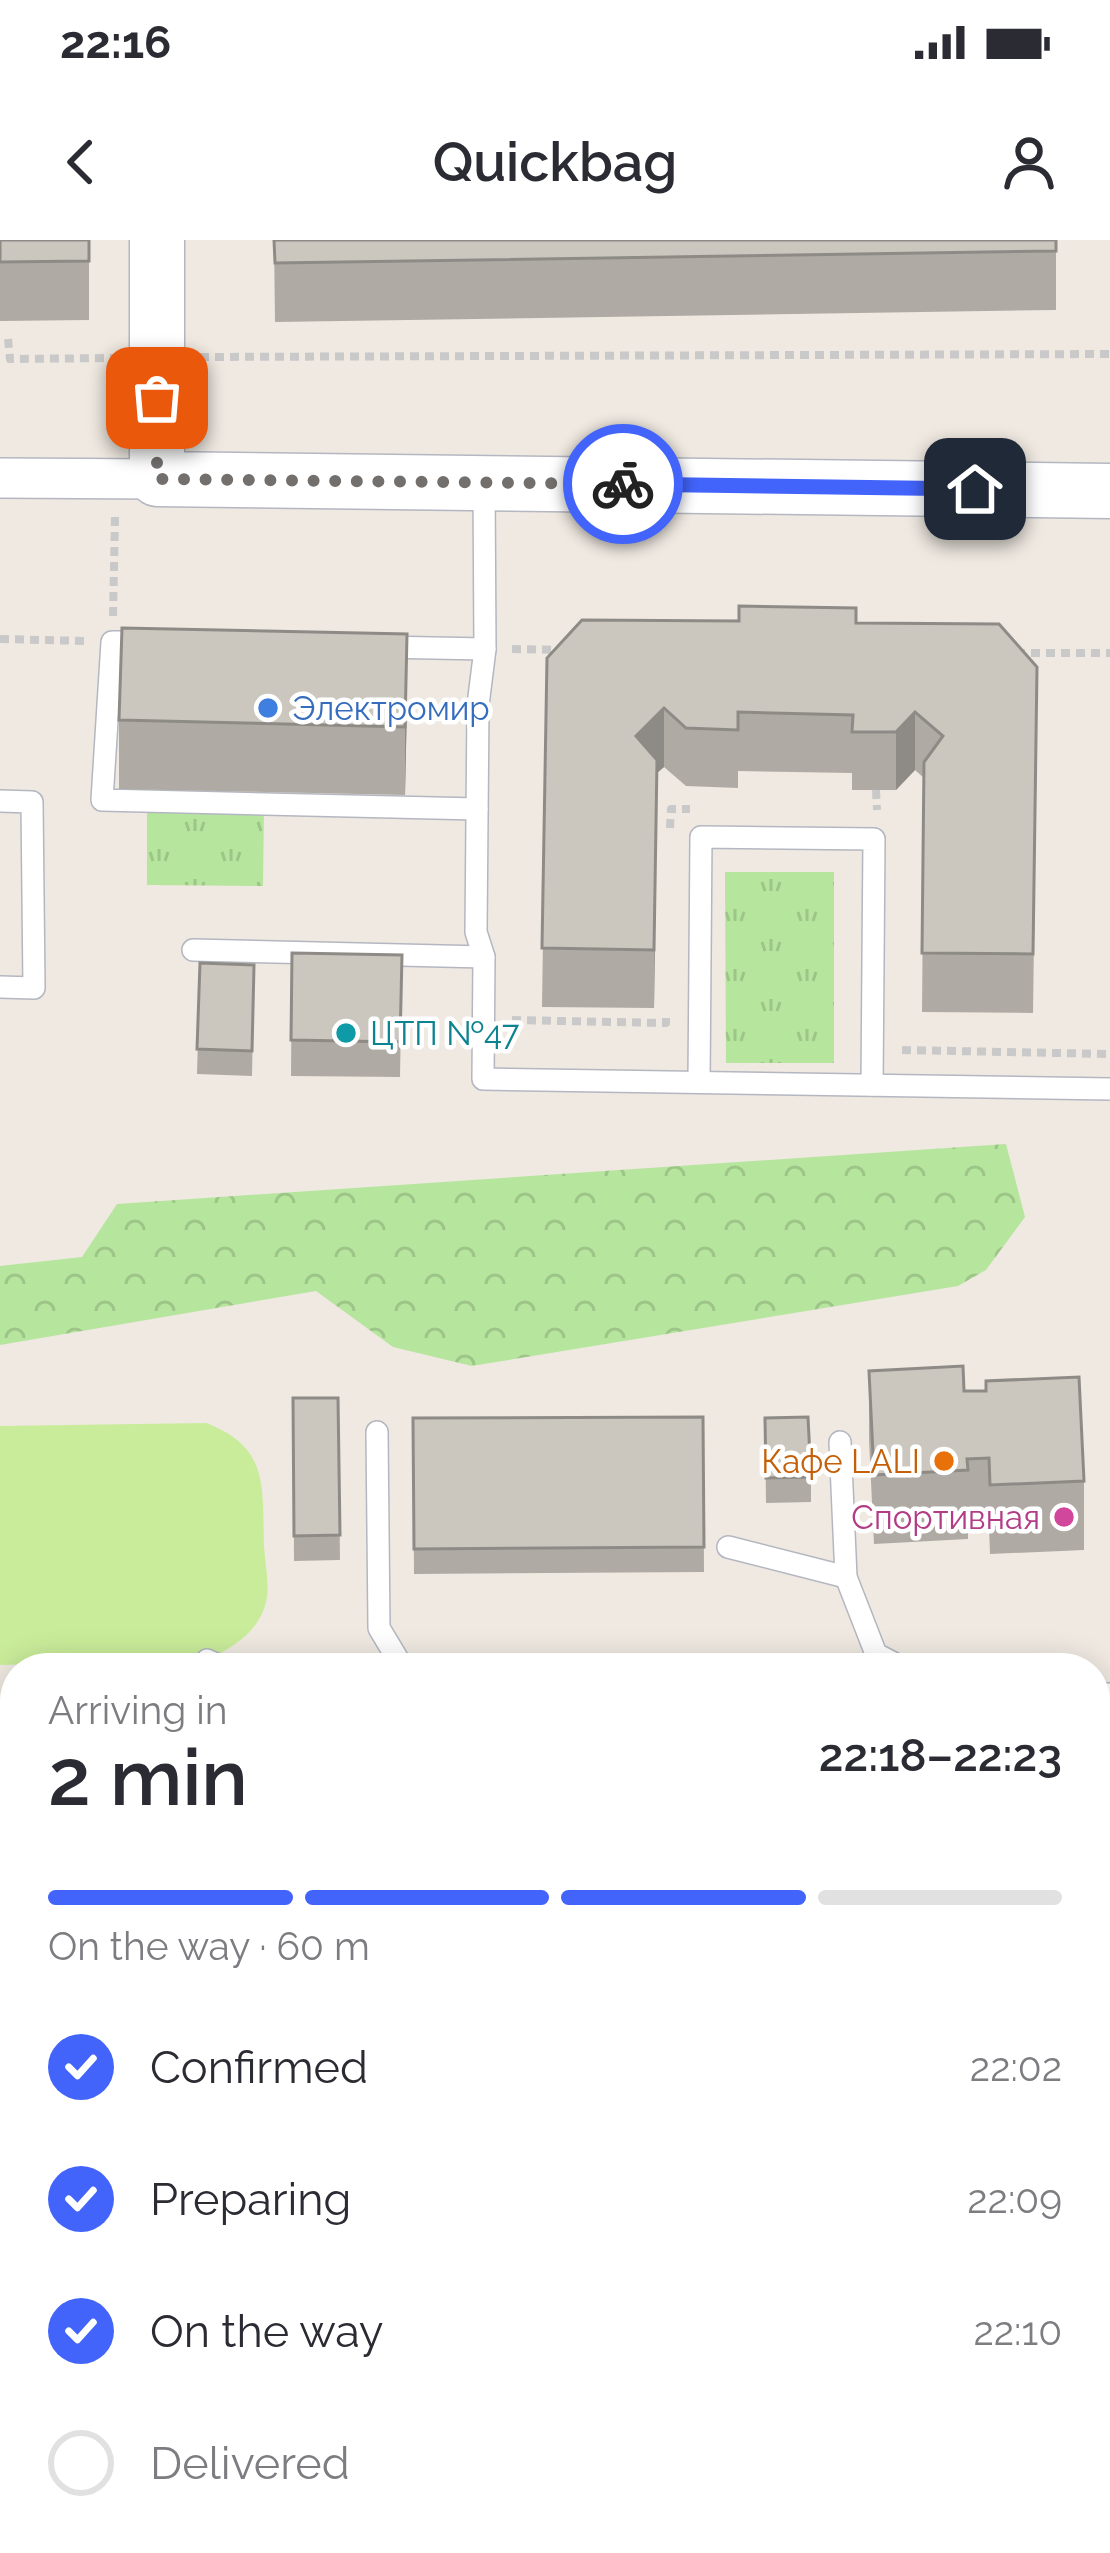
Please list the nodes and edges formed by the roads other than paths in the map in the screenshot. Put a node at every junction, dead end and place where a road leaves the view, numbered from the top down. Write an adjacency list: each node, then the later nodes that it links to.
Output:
1 (157, 240): 3 (street)
2 (0, 478): 3 (street)
3 (136, 480): 4 (street)
4 (484, 482): 5 (street); 8 (lane)
5 (1110, 491)
6 (159, 643): 10 (lane)
7 (369, 647): 8 (lane)
8 (485, 649): 10 (lane)
9 (0, 801): 13 (lane)
10 (477, 809): 12 (lane)
11 (193, 950): 12 (lane)
12 (484, 956): 14 (lane)
13 (0, 987)
14 (699, 1082): 15 (lane); 15 (lane)
15 (872, 1085): 16 (lane)
16 (1110, 1090)
17 (377, 1432): 21 (lane)
18 (840, 1442): 20 (lane)
19 (728, 1547): 20 (lane)
20 (846, 1577): 22 (lane)
21 (395, 1653)
22 (876, 1653)

